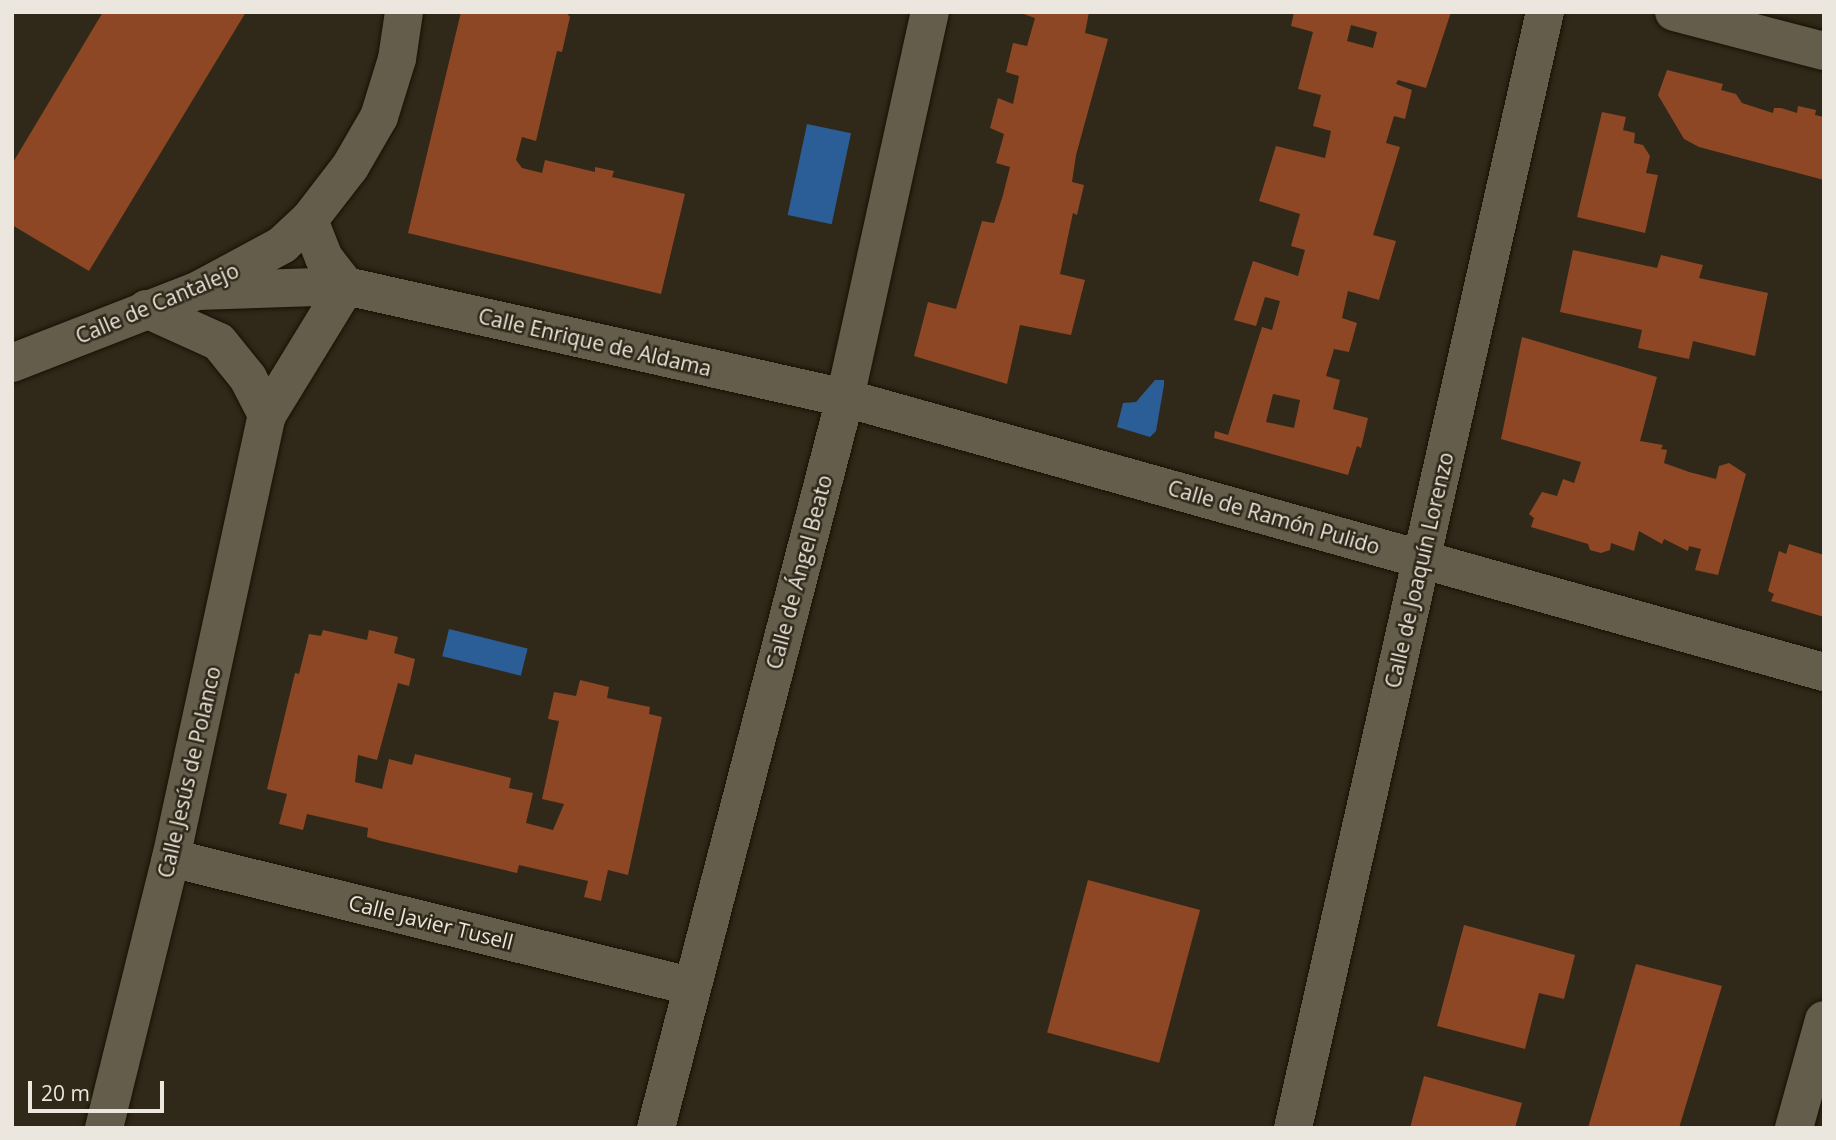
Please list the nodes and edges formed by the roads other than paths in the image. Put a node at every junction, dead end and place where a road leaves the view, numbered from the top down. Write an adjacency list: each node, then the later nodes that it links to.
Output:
1 (404, 12): 6 (street, Calle de Cantalejo)
2 (930, 12): 11 (street, Calle de Ángel Beato)
3 (1545, 12): 13 (street, Calle de Joaquín Lorenzo)
4 (1674, 12): 5 (street)
5 (1824, 51)
6 (309, 220): 7 (street); 8 (street, Calle de Cantalejo)
7 (345, 286): 8 (street, Calle Enrique de Aldama); 11 (street, Calle Enrique de Aldama); 12 (street, Calle Jesús de Polanco)
8 (197, 291): 9 (street, Calle de Cantalejo)
9 (146, 309): 10 (street, Calle de Cantalejo); 12 (street)
10 (12, 363)
11 (845, 398): 13 (street, Calle de Ramón Pulido); 16 (street, Calle de Ángel Beato)
12 (267, 415): 15 (street, Calle Jesús de Polanco)
13 (1421, 558): 14 (street, Calle de Ramón Pulido); 20 (street, Calle de Joaquín Lorenzo)
14 (1824, 672)
15 (171, 858): 16 (street, Calle Javier Tusell); 18 (street, Calle Jesús de Polanco)
16 (690, 986): 19 (street, Calle de Ángel Beato)
17 (1824, 1020): 21 (street)
18 (104, 1128)
19 (656, 1128)
20 (1293, 1128)
21 (1794, 1128)

